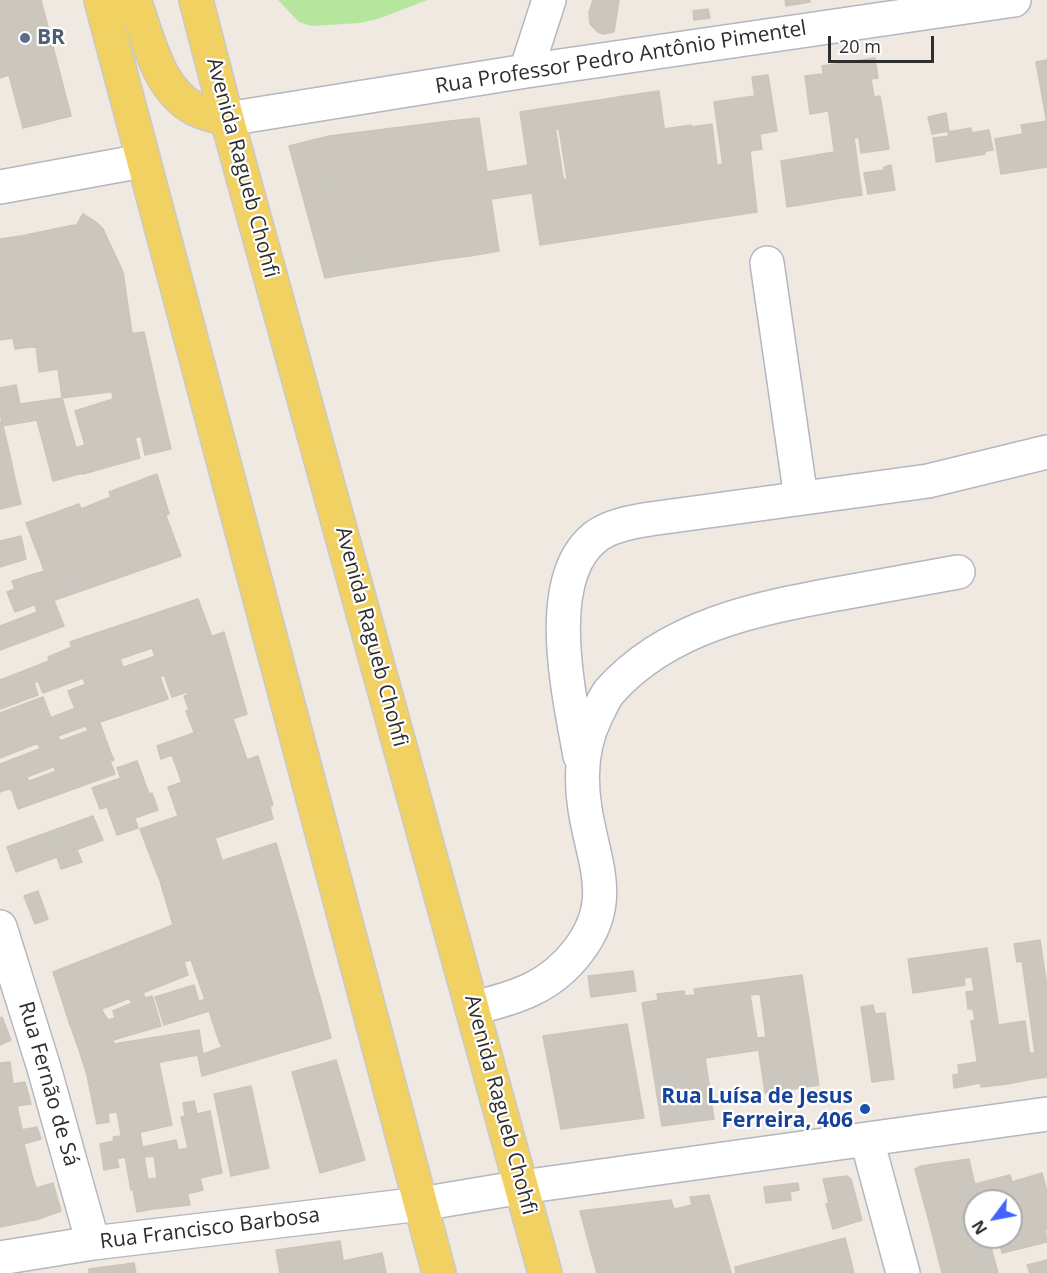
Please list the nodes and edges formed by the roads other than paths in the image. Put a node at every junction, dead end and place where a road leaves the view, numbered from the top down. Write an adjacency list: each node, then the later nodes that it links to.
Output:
1 (101, 0): 8 (main road)
2 (134, 0): 7 (main road)
3 (549, 0): 6 (street)
4 (1014, 0): 6 (street, Rua Professor Pedro Antônio Pimentel)
5 (197, 1): 7 (main road, Avenida Ragueb Chohfi)
6 (526, 71): 7 (street, Rua Professor Pedro Antônio Pimentel)
7 (227, 119): 16 (main road, Avenida Ragueb Chohfi)
8 (142, 161): 9 (street); 20 (main road)
9 (2, 178)
10 (767, 263): 12 (street)
11 (1047, 452): 12 (street)
12 (801, 498): 14 (street)
13 (958, 572): 14 (street)
14 (583, 778): 16 (street)
15 (0, 927): 21 (street, Rua Fernão de Sá)
16 (473, 1008): 19 (main road, Avenida Ragueb Chohfi)
17 (1047, 1114): 18 (street, Rua Francisco Barbosa)
18 (867, 1140): 19 (street, Rua Francisco Barbosa); 25 (street)
19 (522, 1186): 20 (street, Rua Francisco Barbosa); 24 (main road, Avenida Ragueb Chohfi)
20 (421, 1204): 21 (street, Rua Francisco Barbosa); 23 (main road)
21 (93, 1244): 22 (street, Rua Francisco Barbosa)
22 (0, 1258)
23 (440, 1273)
24 (545, 1273)
25 (903, 1273)

